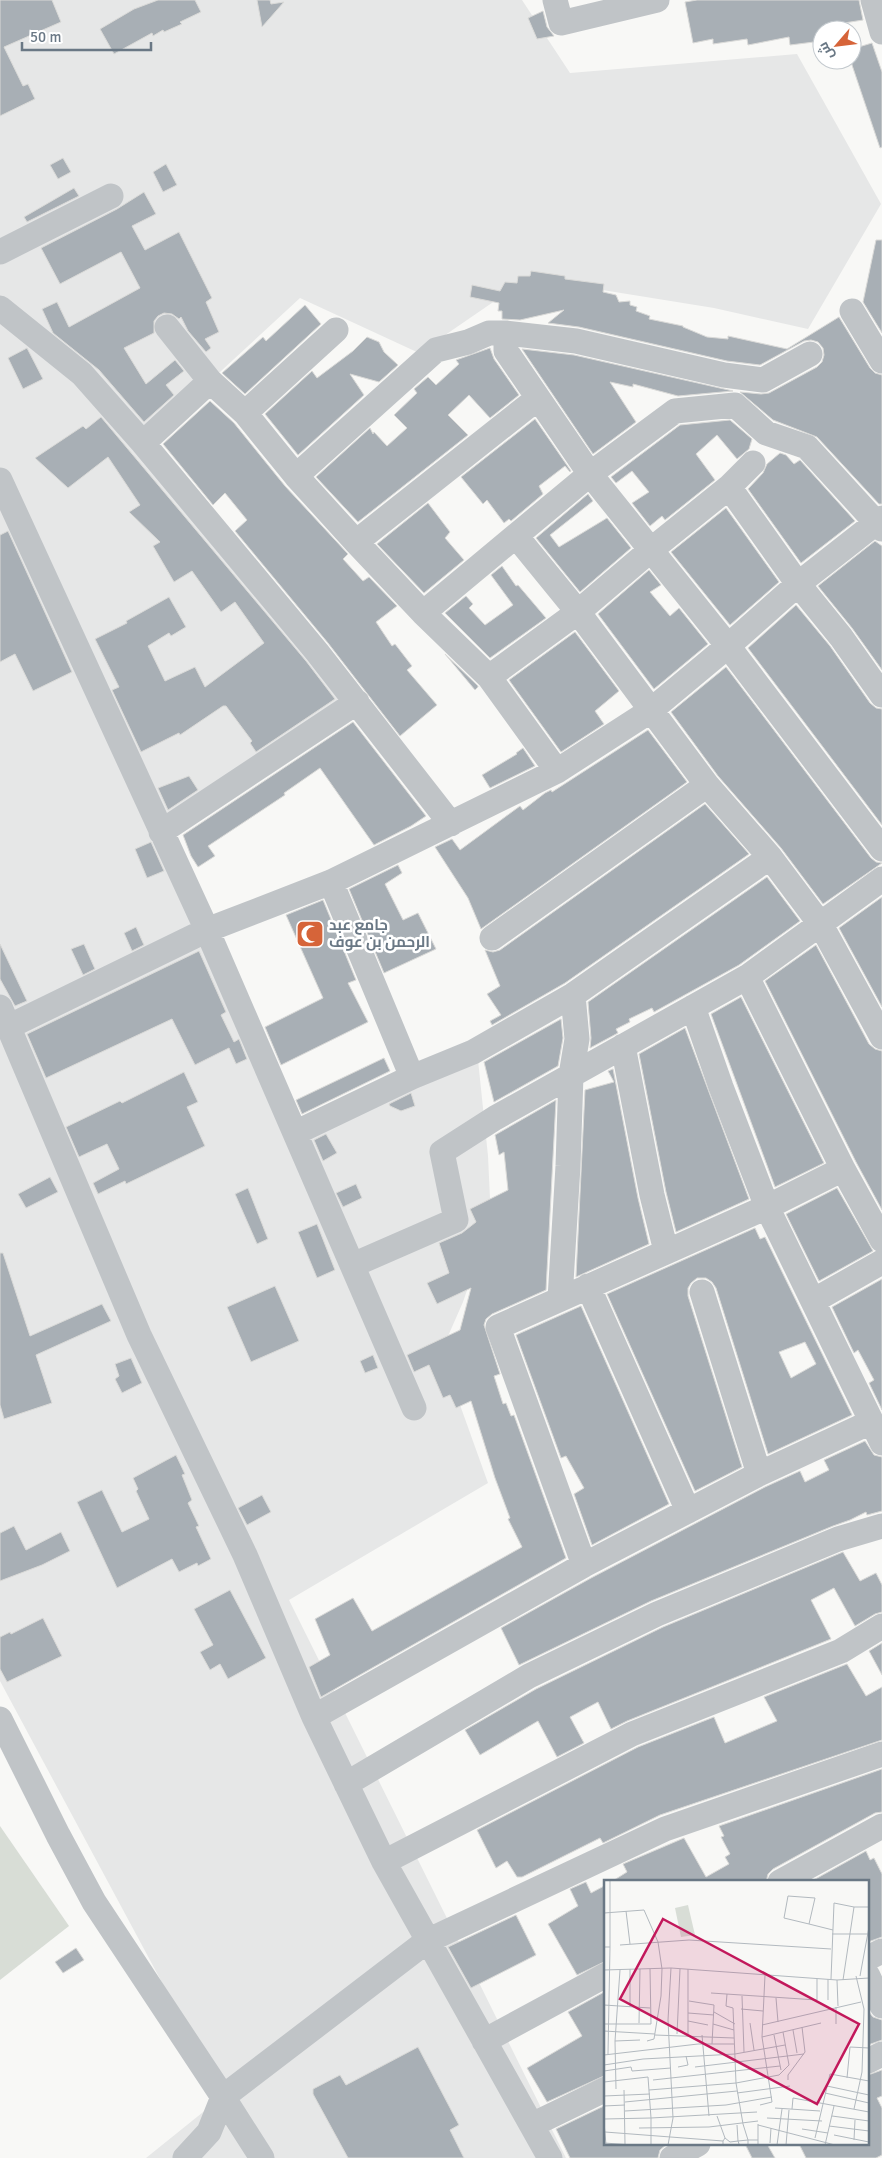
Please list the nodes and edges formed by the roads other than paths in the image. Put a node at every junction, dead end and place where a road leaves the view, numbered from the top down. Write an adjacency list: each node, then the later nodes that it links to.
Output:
1 (555, 0): 2 (street)
2 (657, 0)
3 (873, 0): 4 (street)
4 (882, 32)
5 (111, 196): 6 (street)
6 (0, 252)
7 (0, 308): 17 (street)
8 (852, 311): 13 (street)
9 (167, 327): 14 (street)
10 (336, 330): 16 (street)
11 (506, 333): 12 (street); 15 (street); 20 (street)
12 (810, 354)
13 (882, 361)
14 (210, 381): 16 (street); 17 (street)
15 (538, 398): 19 (street); 25 (street)
16 (245, 413): 20 (street)
17 (142, 443): 33 (street)
18 (753, 463): 22 (street)
19 (590, 474): 23 (street); 24 (street); 26 (street)
20 (296, 476): 25 (street)
21 (0, 480): 38 (street)
22 (729, 487): 26 (street); 27 (street)
23 (880, 523): 27 (street)
24 (516, 536): 28 (street); 29 (street)
25 (356, 542): 29 (street)
26 (652, 549): 28 (street); 30 (street)
27 (798, 584): 30 (street); 32 (street)
28 (578, 612): 31 (street); 34 (street)
29 (423, 613): 31 (street)
30 (728, 646): 34 (street); 39 (street)
31 (489, 677): 35 (street)
32 (882, 694)
33 (357, 702): 37 (street); 38 (street)
34 (650, 711): 35 (street); 36 (street)
35 (557, 771): 37 (street)
36 (707, 785): 40 (street); 45 (street)
37 (451, 824): 42 (street)
38 (161, 832): 44 (street)
39 (882, 849)
40 (770, 857): 43 (street); 47 (street)
41 (882, 879): 43 (street)
42 (331, 882): 44 (street); 53 (street)
43 (821, 924): 46 (street); 50 (street)
44 (207, 930): 49 (street); 54 (street)
45 (492, 938)
46 (747, 977): 48 (street); 55 (street)
47 (573, 994): 52 (street); 53 (street)
48 (693, 1007): 51 (street); 56 (street)
49 (4, 1017): 72 (street)
50 (882, 1037)
51 (623, 1046): 52 (street); 58 (street)
52 (571, 1075): 60 (street); 63 (street)
53 (412, 1077): 54 (street)
54 (295, 1133): 60 (street)
55 (843, 1169): 56 (street); 57 (street)
56 (767, 1207): 58 (street); 64 (street)
57 (882, 1240)
58 (666, 1251): 61 (street)
59 (882, 1262): 64 (street)
60 (353, 1265): 65 (street)
61 (588, 1286): 63 (street); 68 (street)
62 (702, 1292): 67 (street)
63 (560, 1298): 70 (street)
64 (813, 1301): 66 (street)
65 (414, 1408)
66 (876, 1432): 67 (street)
67 (759, 1474): 68 (street)
68 (688, 1511): 70 (street)
69 (882, 1526): 75 (street)
70 (584, 1565): 72 (street)
71 (882, 1626): 77 (street)
72 (314, 1717): 75 (street)
73 (0, 1719): 90 (street)
74 (882, 1754): 80 (street)
75 (346, 1784): 77 (street)
76 (882, 1826): 78 (street)
77 (384, 1862): 80 (street)
78 (822, 1872): 79 (street)
79 (788, 1880)
80 (427, 1941): 86 (street); 90 (street)
81 (882, 1951): 82 (street)
82 (870, 1957)
83 (604, 1976): 86 (street)
84 (870, 1980): 85 (street)
85 (882, 2006)
86 (484, 2041): 91 (street)
87 (882, 2054): 88 (street)
88 (870, 2060)
89 (604, 2091): 91 (street)
90 (223, 2097): 93 (street); 94 (street)
91 (532, 2125): 95 (street)
92 (694, 2146): 96 (street)
93 (185, 2158)
94 (262, 2158)
95 (550, 2158)
96 (672, 2158)

